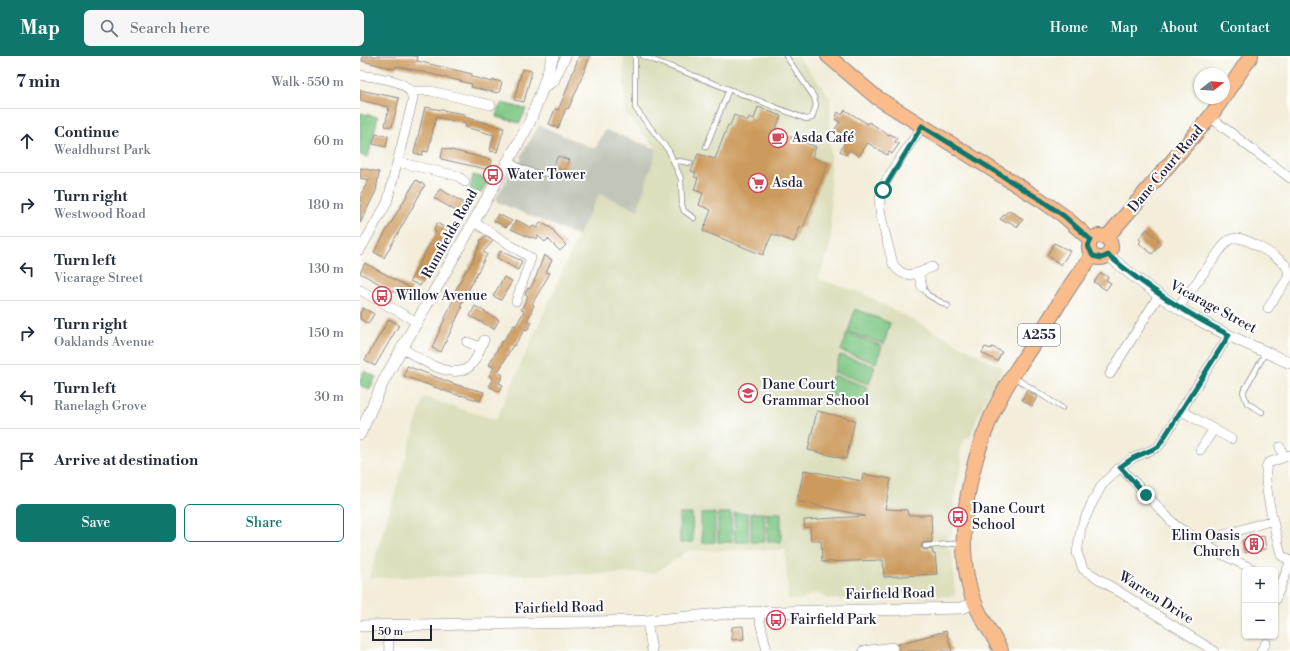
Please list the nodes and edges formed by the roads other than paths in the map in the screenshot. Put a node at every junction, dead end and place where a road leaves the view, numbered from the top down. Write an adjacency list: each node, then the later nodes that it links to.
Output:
1 (553, 56): 11 (street, Rumfields Road)
2 (566, 56): 11 (street, Rumfields Road)
3 (635, 56): 20 (lane)
4 (643, 56): 10 (lane)
5 (786, 56): 10 (lane)
6 (828, 56): 16 (main road)
7 (1251, 56): 9 (main road, Dane Court Road)
8 (360, 75): 12 (street)
9 (1230, 88)
10 (729, 89): 17 (lane)
11 (542, 90): 18 (street, Rumfields Road)
12 (411, 91): 14 (street); 19 (street)
13 (1219, 104): 15 (main road, Dane Court Road)
14 (491, 105)
15 (1210, 117): 23 (street); 27 (main road, Dane Court Road)
16 (922, 126): 28 (main road); 33 (street)
17 (706, 147)
18 (509, 160): 22 (lane); 26 (street, Rumfields Road)
19 (398, 162): 24 (street); 29 (street)
20 (674, 163): 21 (lane); 25 (lane)
21 (690, 163)
22 (549, 174)
23 (1290, 178)
24 (465, 182)
25 (694, 218)
26 (474, 222): 37 (street); 41 (street, Rumfields Road)
27 (1107, 238): 28 (main road); 30 (main road)
28 (1091, 240): 31 (main road)
29 (360, 250)
30 (1108, 255): 31 (main road); 36 (street, Vicarage Street)
31 (1093, 256): 48 (main road, A255)
32 (932, 267): 33 (street)
33 (918, 274): 34 (street)
34 (922, 287): 39 (lane)
35 (360, 290): 41 (street)
36 (1158, 295): 40 (street, Vicarage Street); 47 (street)
37 (516, 301)
38 (1268, 302): 40 (street)
39 (948, 306)
40 (1178, 308): 42 (street, Vicarage Street)
41 (417, 322): 44 (street, Rumfields Road)
42 (1229, 335): 45 (street, Vicarage Street); 50 (street)
43 (467, 342): 44 (street)
44 (402, 348): 53 (street, Rumfields Road)
45 (1266, 352): 46 (street, Vicarage Street); 51 (lane)
46 (1290, 363)
47 (1110, 374)
48 (1013, 376): 49 (lane); 61 (main road, A255)
49 (1062, 408)
50 (1182, 411): 52 (street); 58 (street)
51 (1262, 412)
52 (1214, 429): 54 (street); 56 (street)
53 (360, 434)
54 (1231, 439)
55 (1280, 447): 57 (street)
56 (1200, 450)
57 (1287, 456): 59 (street)
58 (1120, 467): 60 (street); 78 (street, Warren Drive)
59 (1273, 520): 60 (street); 63 (street)
60 (1201, 542): 64 (street)
61 (964, 543): 62 (lane); 66 (main road, A255)
62 (925, 546)
63 (1290, 562): 65 (street)
64 (1249, 567)
65 (1278, 583)
66 (974, 603): 67 (street, Fairfield Road); 77 (main road, A255)
67 (758, 612): 68 (street, Fairfield Road); 75 (street)
68 (647, 621): 70 (street, Fairfield Road); 74 (street)
69 (360, 626): 70 (street, Fairfield Road)
70 (388, 626): 73 (street)
71 (1266, 643): 79 (street)
72 (893, 647): 76 (street)
73 (389, 651)
74 (652, 651)
75 (766, 651)
76 (863, 651)
77 (1002, 651)
78 (1214, 651)
79 (1261, 651)

